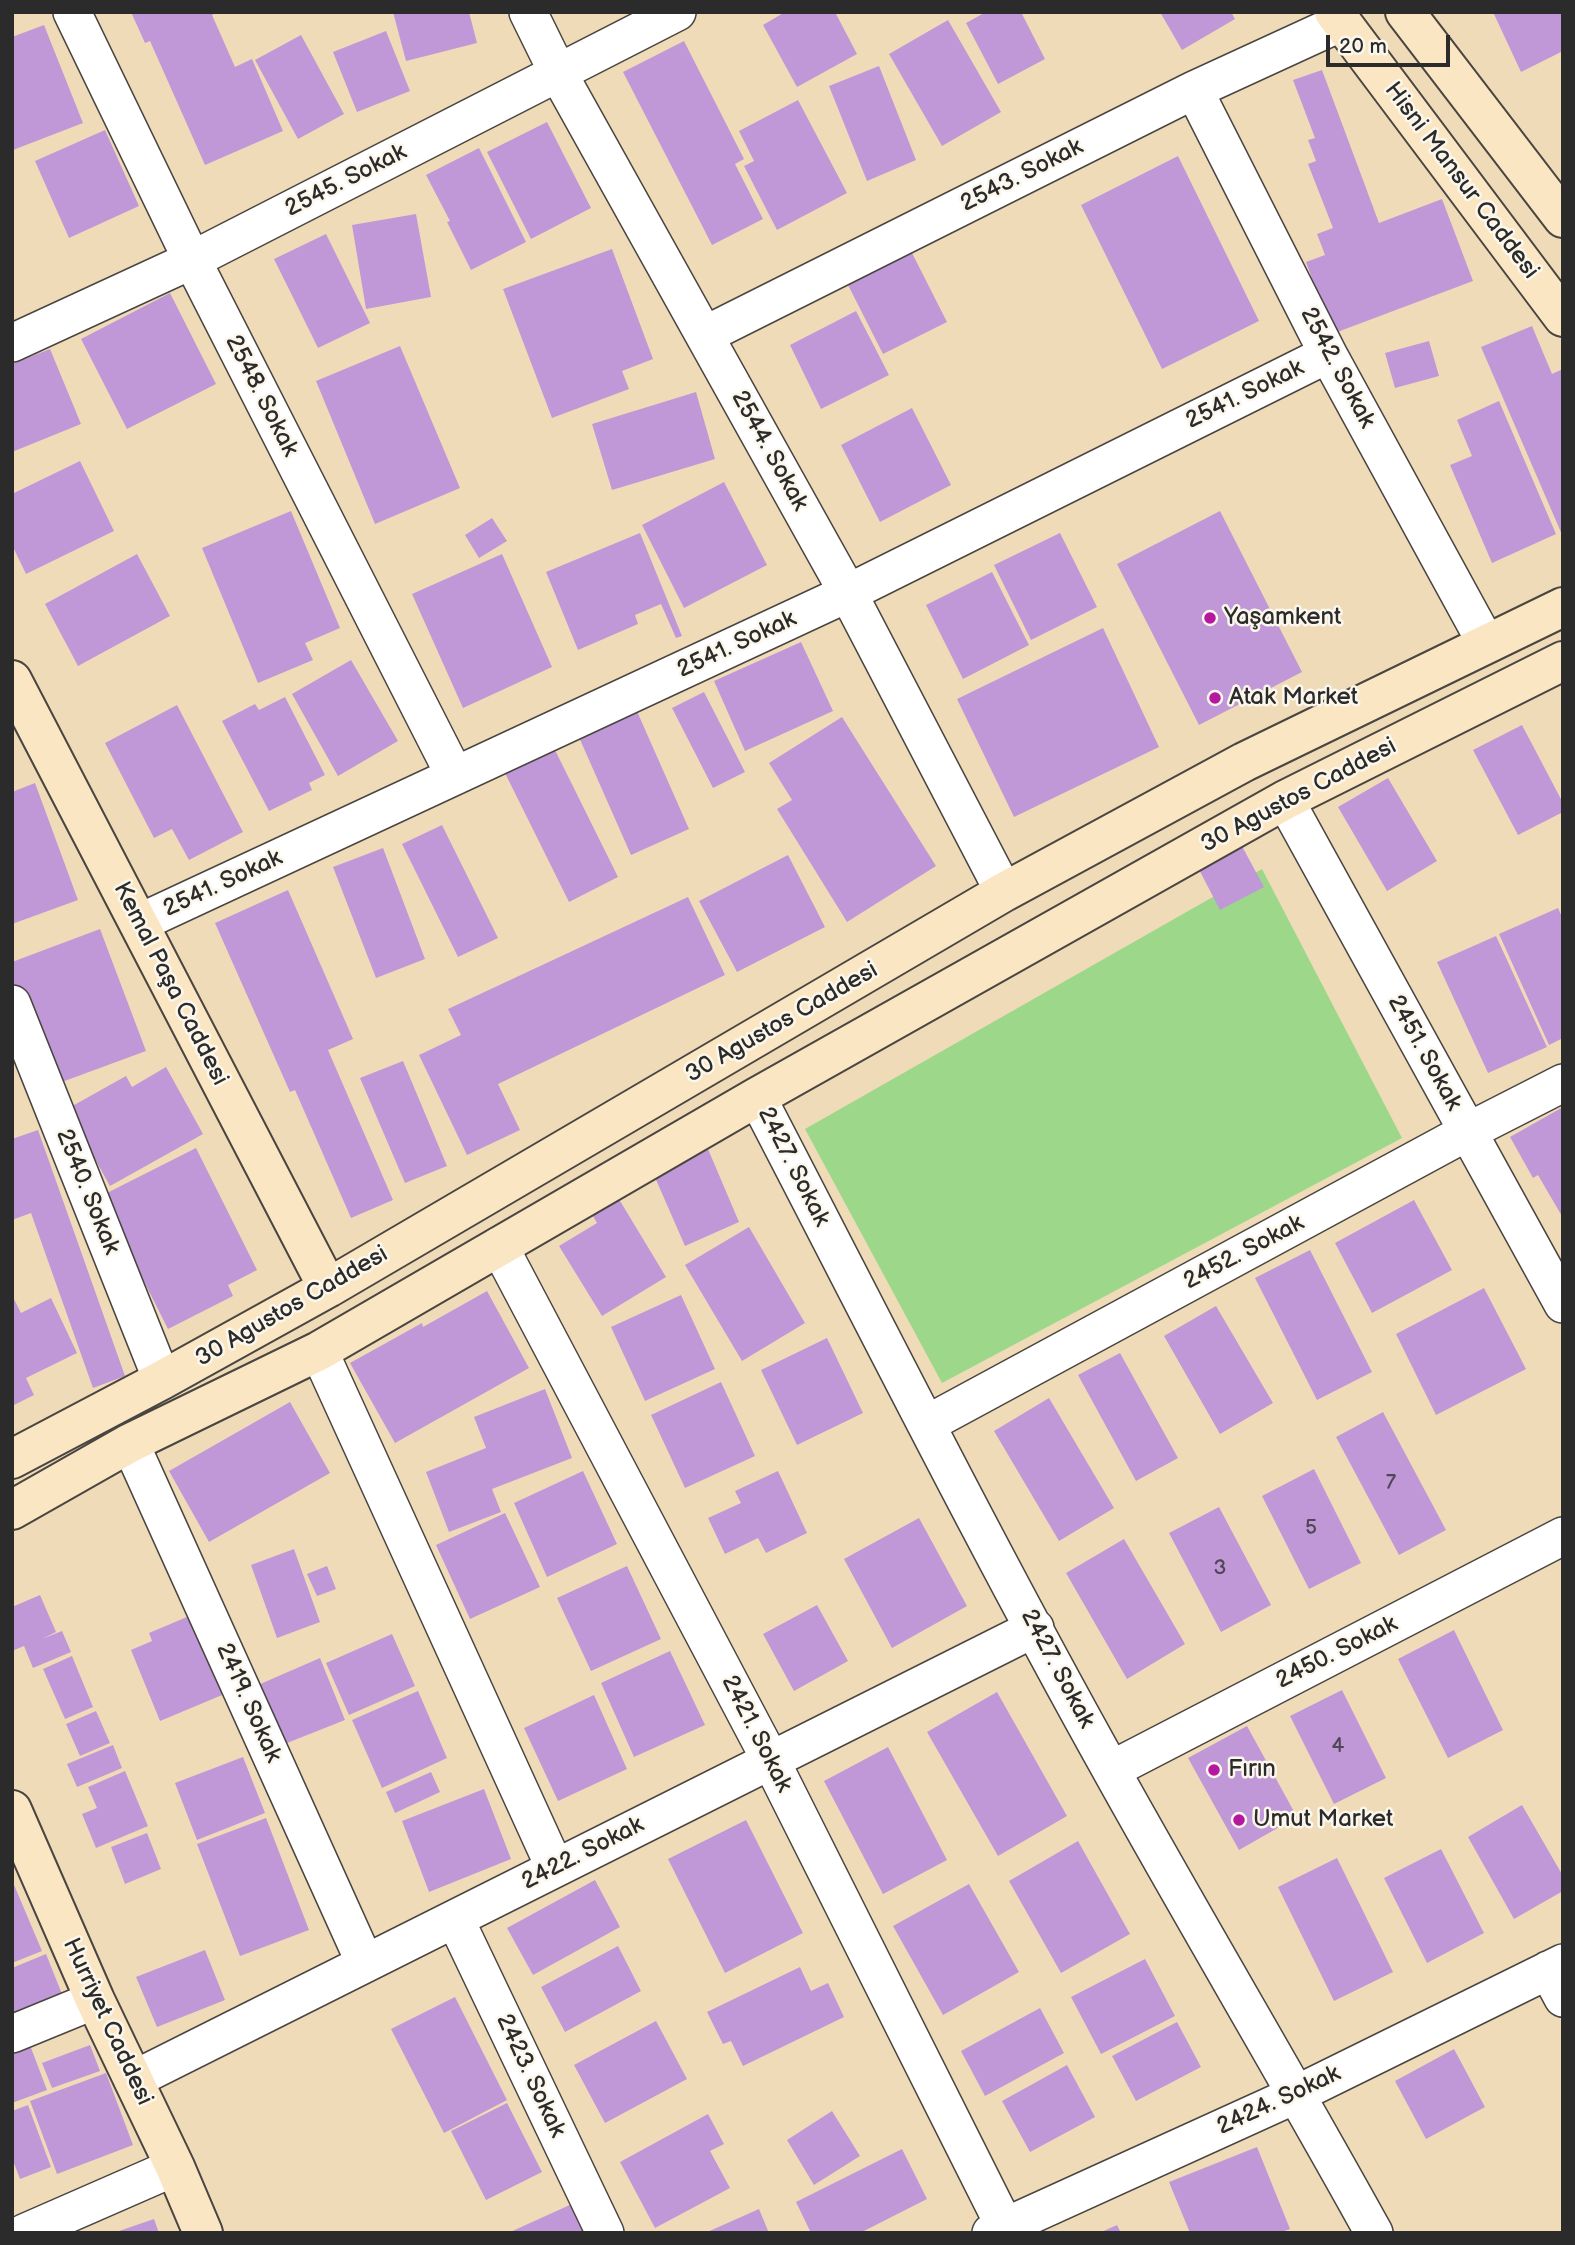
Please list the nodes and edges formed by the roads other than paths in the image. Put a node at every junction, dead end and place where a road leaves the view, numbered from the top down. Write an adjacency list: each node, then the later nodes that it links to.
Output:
1 (72, 12): 9 (street, 2548. Sokak)
2 (528, 12): 6 (street, 2544. Sokak)
3 (677, 12): 6 (street, 2545. Sokak)
4 (1405, 12): 8 (main road)
5 (1338, 17): 7 (street, 2543. Sokak); 10 (main road, Hisni Mansur Caddesi)
6 (558, 73): 9 (street, 2545. Sokak); 11 (street, 2544. Sokak)
7 (1194, 90): 11 (street, 2543. Sokak); 13 (street, 2542. Sokak)
8 (1563, 218)
9 (192, 260): 12 (street, 2545. Sokak); 19 (street, 2548. Sokak)
10 (1563, 317)
11 (705, 335): 14 (street, 2544. Sokak)
12 (12, 343)
13 (1328, 354): 14 (street, 2541. Sokak); 16 (street, 2542. Sokak)
14 (848, 593): 19 (street, 2541. Sokak); 21 (street, 2544. Sokak)
15 (1563, 607): 16 (main road, 30 Agustos Caddesi)
16 (1486, 643): 21 (main road, 30 Agustos Caddesi)
17 (1563, 661): 20 (main road, 30 Agustos Caddesi)
18 (12, 680): 22 (main road, Kemal Paşa Caddesi)
19 (455, 776): 22 (street, 2541. Sokak)
20 (1285, 800): 25 (main road, 30 Agustos Caddesi); 26 (street, 2451. Sokak)
21 (1004, 892): 28 (main road, 30 Agustos Caddesi)
22 (139, 923): 28 (main road, Kemal Paşa Caddesi)
23 (12, 1004): 31 (street, 2540. Sokak)
24 (1563, 1083): 26 (street, 2452. Sokak)
25 (757, 1097): 27 (main road, 30 Agustos Caddesi); 32 (street, 2427. Sokak)
26 (1467, 1132): 29 (street, 2451. Sokak); 32 (street, 2452. Sokak)
27 (499, 1246): 30 (main road, 30 Agustos Caddesi); 38 (street, 2421. Sokak)
28 (327, 1288): 31 (main road, 30 Agustos Caddesi)
29 (1563, 1304)
30 (319, 1350): 33 (main road, 30 Agustos Caddesi); 42 (street)
31 (162, 1380): 34 (main road, 30 Agustos Caddesi)
32 (927, 1424): 37 (street, 2427. Sokak)
33 (130, 1443): 35 (main road, 30 Agustos Caddesi); 44 (street, 2419. Sokak)
34 (12, 1459)
35 (12, 1510)
36 (1563, 1536): 39 (street, 2450. Sokak)
37 (1035, 1628): 38 (street, 2422. Sokak); 39 (street, 2427. Sokak)
38 (771, 1761): 42 (street, 2422. Sokak); 51 (street, 2421. Sokak)
39 (1111, 1769): 49 (street, 2427. Sokak)
40 (12, 1810): 41 (main road, Hurriyet Caddesi)
41 (23, 1861): 46 (main road, Hurriyet Caddesi)
42 (555, 1868): 43 (street, 2422. Sokak)
43 (455, 1919): 44 (street, 2422. Sokak); 54 (street, 2423. Sokak)
44 (365, 1962): 48 (street, 2422. Sokak)
45 (1558, 1977): 49 (street, 2424. Sokak)
46 (95, 2000): 47 (street); 48 (main road, Hurriyet Caddesi)
47 (12, 2034)
48 (132, 2080): 50 (main road, Hurriyet Caddesi)
49 (1297, 2094): 51 (street, 2424. Sokak); 55 (street, 2427. Sokak)
50 (175, 2168): 52 (street); 53 (main road, Hurriyet Caddesi)
51 (998, 2230)
52 (24, 2233)
53 (203, 2233)
54 (604, 2233)
55 (1374, 2233)

